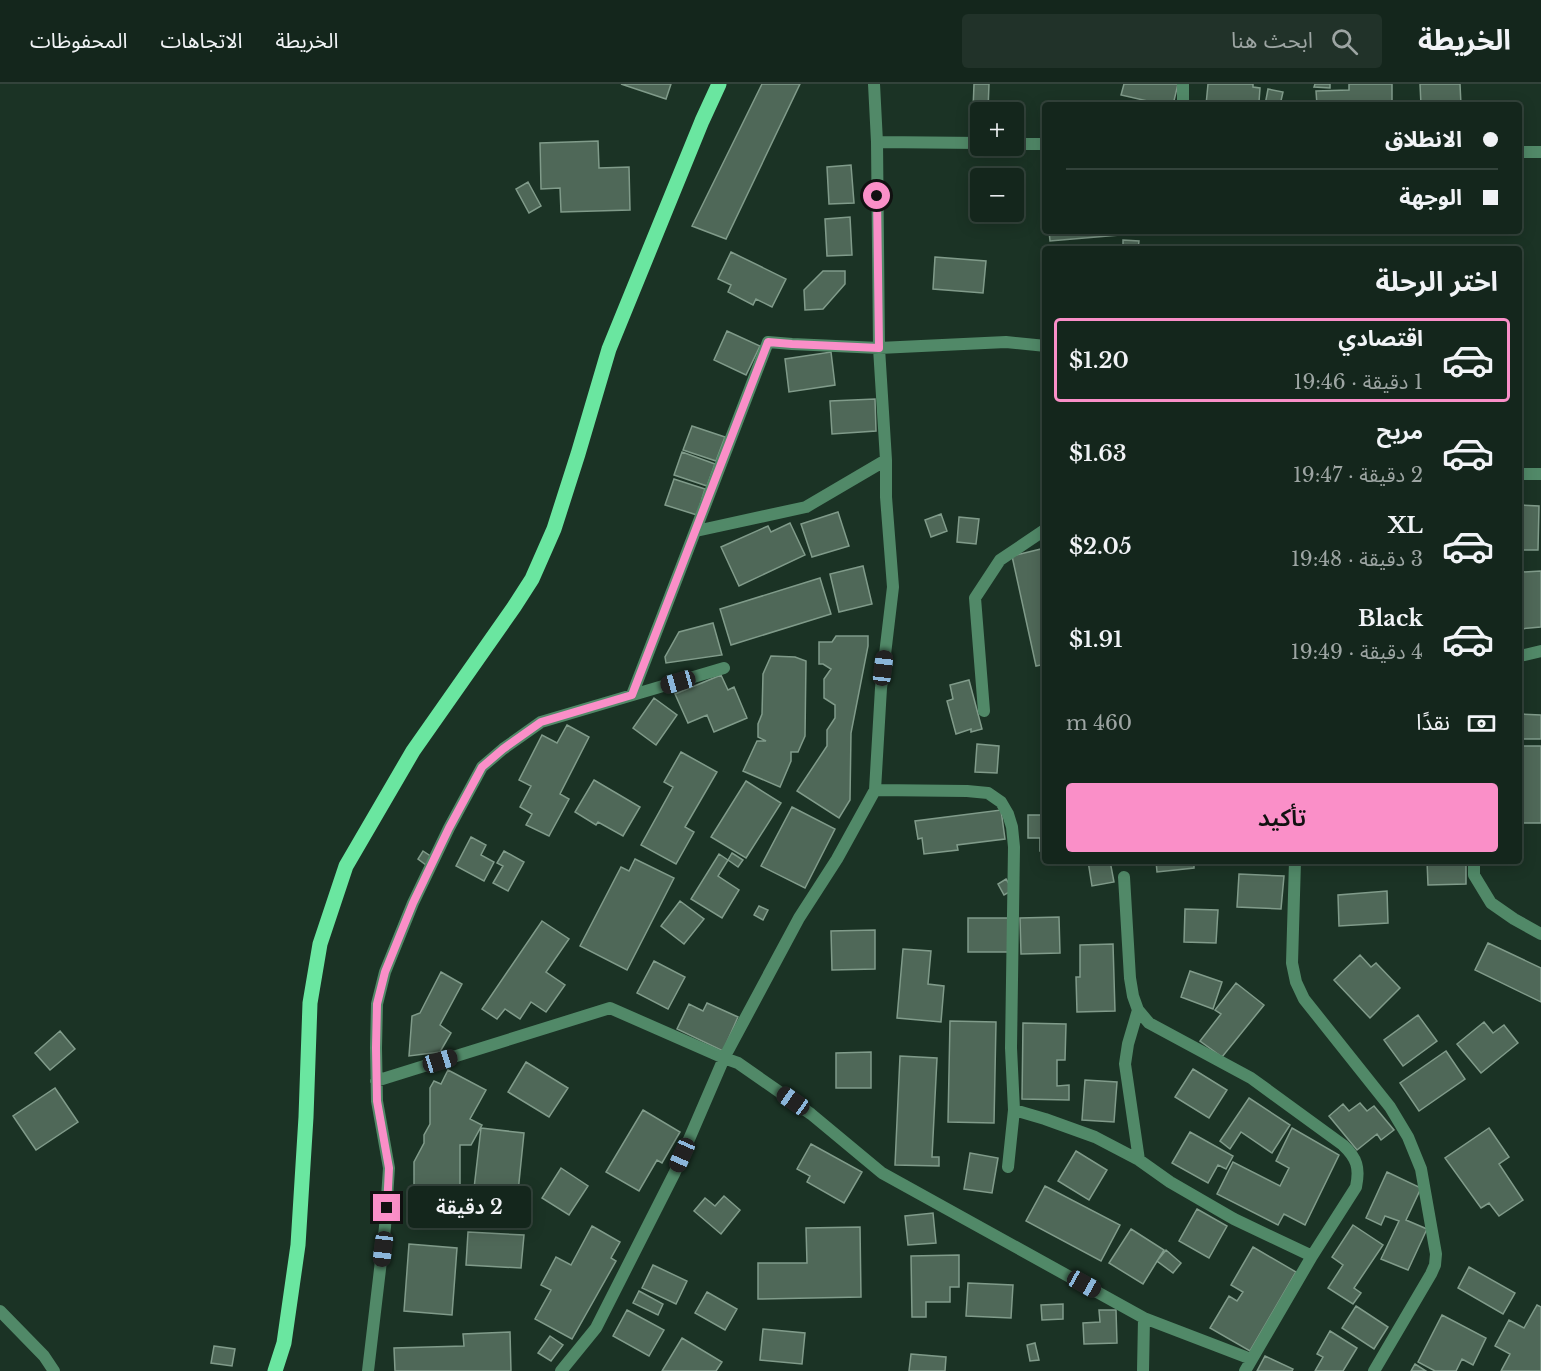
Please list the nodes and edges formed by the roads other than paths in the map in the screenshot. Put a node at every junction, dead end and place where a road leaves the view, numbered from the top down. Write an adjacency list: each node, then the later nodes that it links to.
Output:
1 (719, 84): 39 (main road)
2 (874, 84): 5 (street)
3 (1184, 84): 4 (street)
4 (1183, 102)
5 (877, 142): 6 (street); 12 (street)
6 (970, 143)
7 (1024, 144): 8 (street)
8 (1042, 144)
9 (1522, 152): 10 (street)
10 (1541, 152)
11 (1042, 346): 12 (street)
12 (879, 348): 13 (street); 16 (street)
13 (886, 460): 16 (street); 23 (street)
14 (1522, 474): 15 (street)
15 (1541, 474)
16 (696, 531): 21 (street)
17 (1042, 532): 22 (street)
18 (1541, 651): 19 (street)
19 (1522, 656)
20 (724, 668): 21 (street)
21 (632, 695): 30 (street)
22 (984, 711)
23 (875, 790): 29 (street); 31 (street)
24 (1295, 864): 43 (street)
25 (1474, 864): 27 (street)
26 (1124, 878): 28 (street)
27 (1541, 934)
28 (1138, 1010): 32 (street); 34 (street)
29 (724, 1058): 30 (street); 36 (street); 41 (street)
30 (376, 1081): 40 (street)
31 (1014, 1110): 32 (street); 33 (street)
32 (1139, 1160): 34 (street)
33 (1008, 1167)
34 (1312, 1256): 37 (street)
35 (0, 1311): 38 (street)
36 (1144, 1318): 37 (street); 42 (street)
37 (1248, 1365)
38 (54, 1371)
39 (275, 1371)
40 (368, 1371)
41 (561, 1371)
42 (1143, 1371)
43 (1374, 1371)

